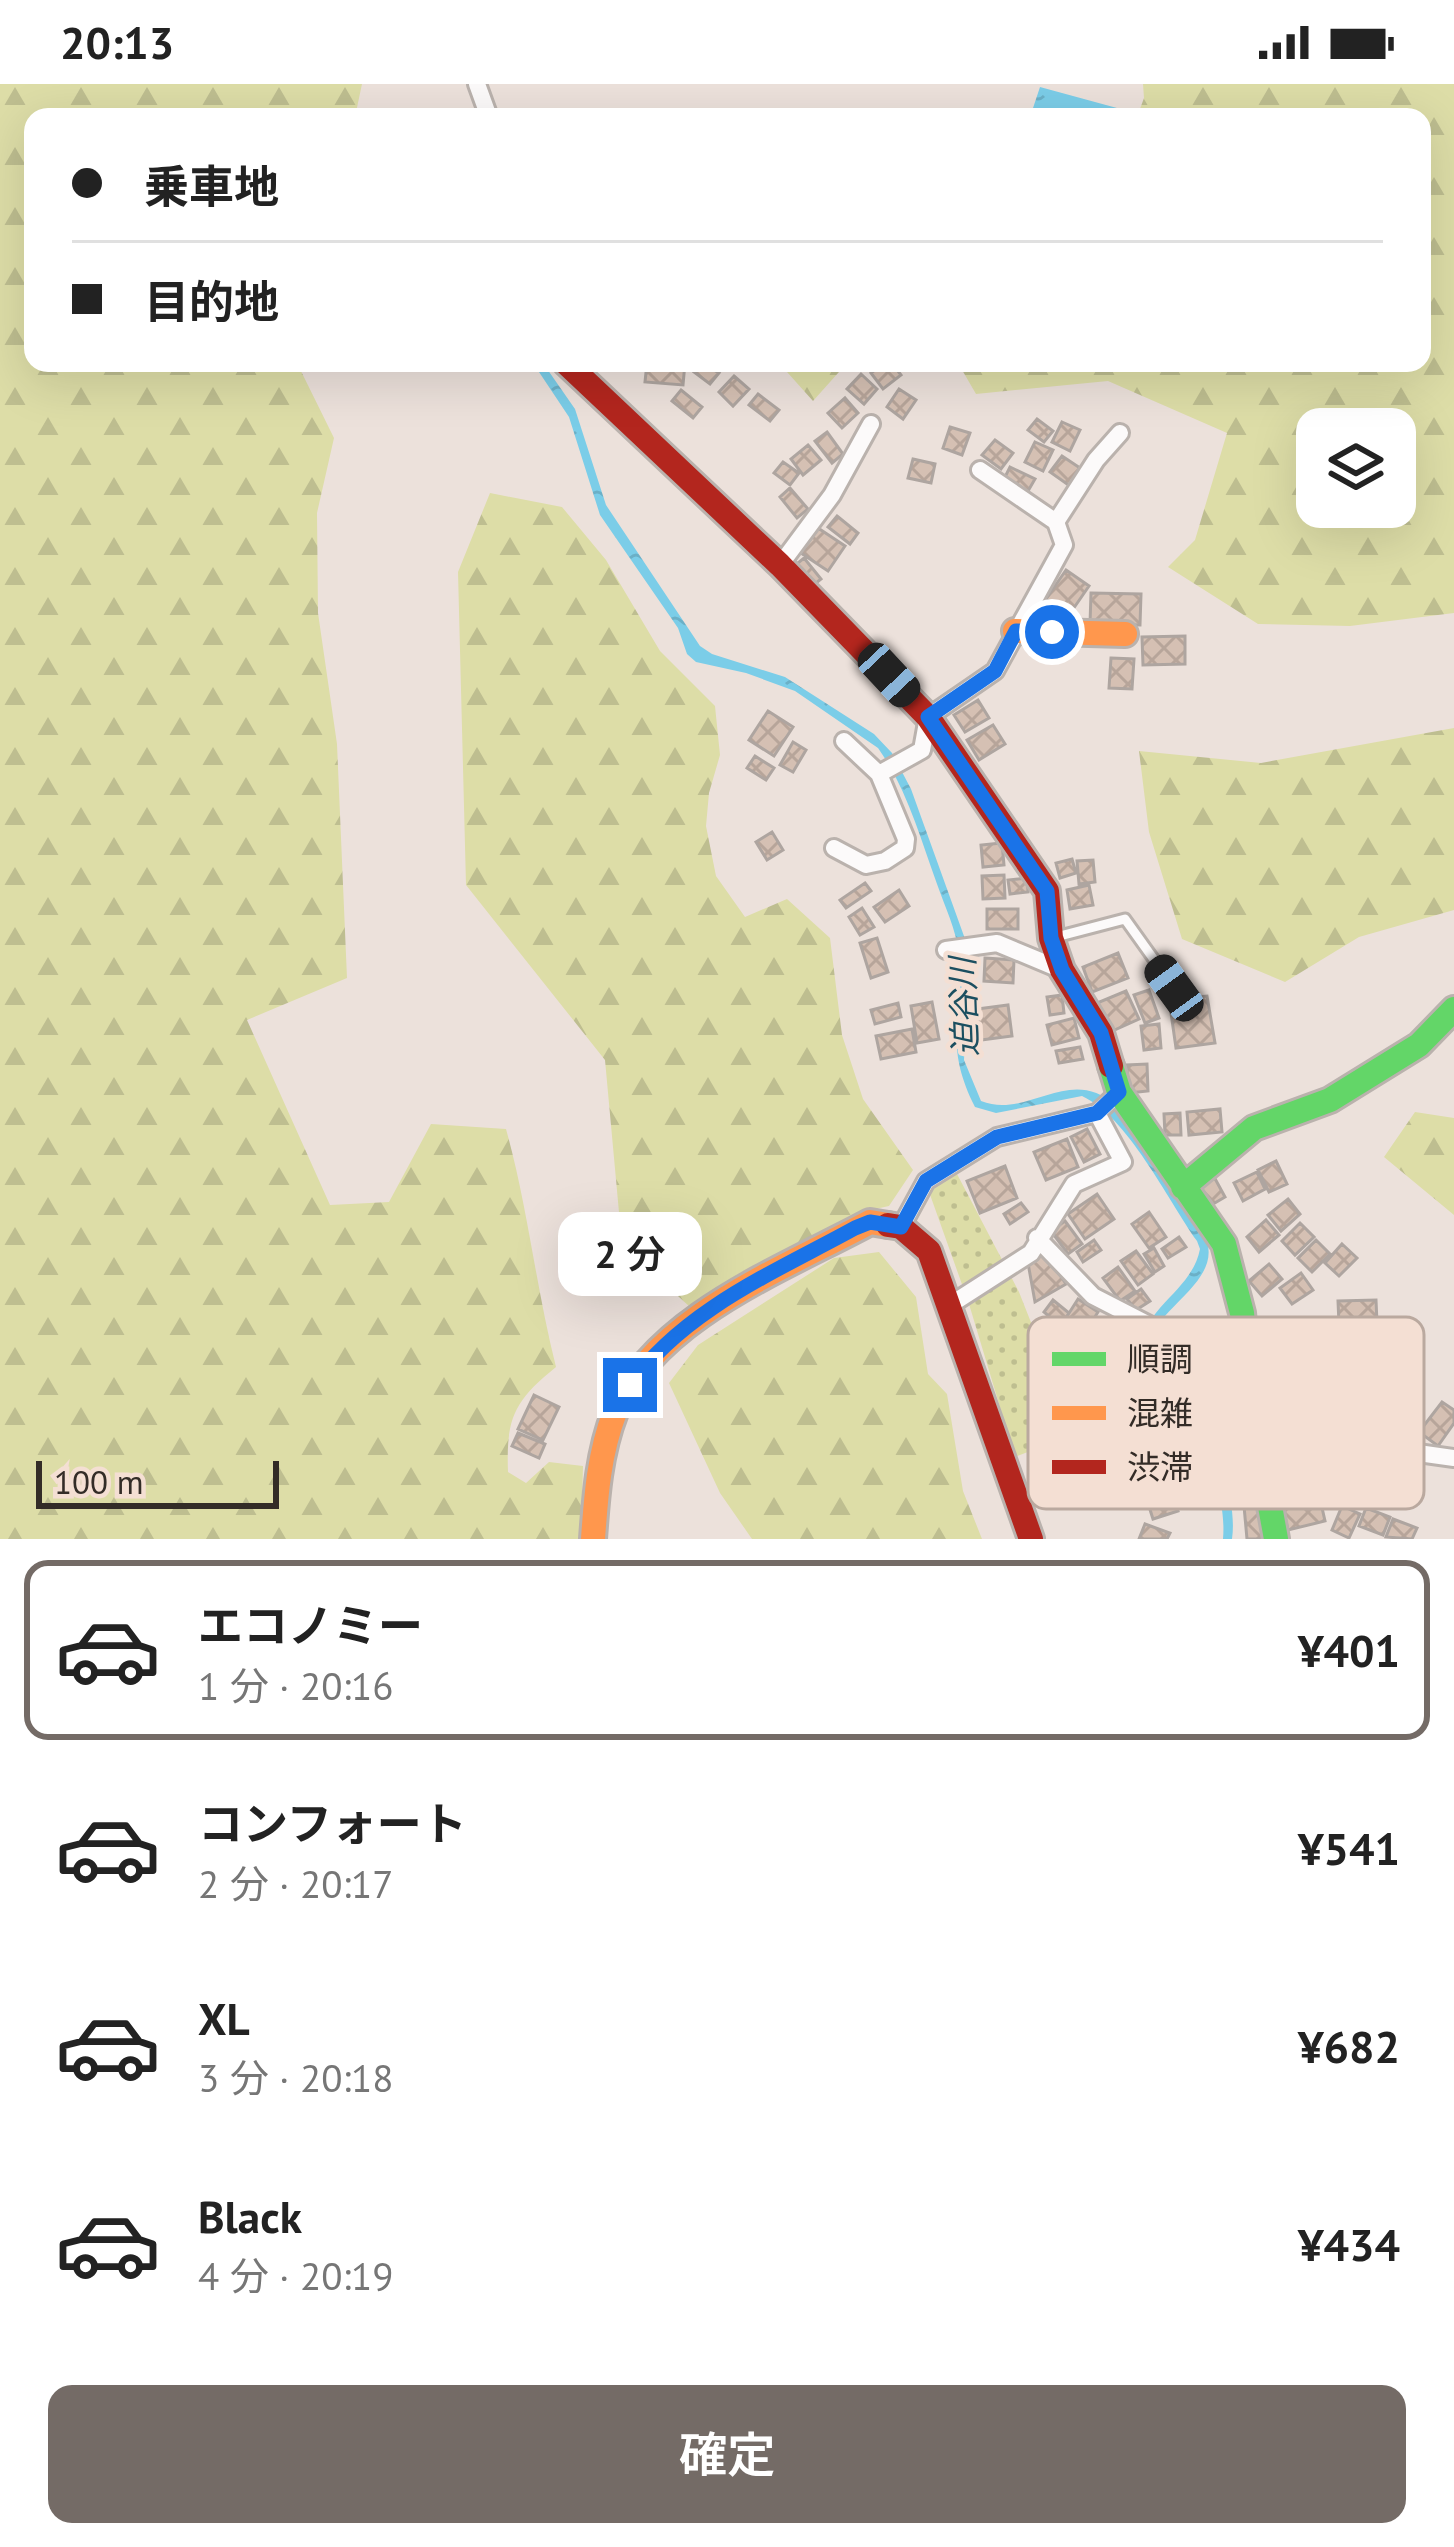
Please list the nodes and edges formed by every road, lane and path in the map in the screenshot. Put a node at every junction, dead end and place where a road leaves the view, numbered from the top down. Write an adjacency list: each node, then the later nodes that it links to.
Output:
1 (575, 372): 6 (street)
2 (871, 424): 6 (street)
3 (1120, 433): 5 (street)
4 (980, 470): 5 (street)
5 (1056, 522): 7 (street)
6 (780, 566): 9 (street)
7 (1016, 631): 8 (street); 9 (street)
8 (1125, 634)
9 (928, 717): 11 (street); 13 (street)
10 (844, 742): 11 (street)
11 (882, 773): 12 (street)
12 (834, 848)
13 (1051, 938): 15 (street); 16 (lane)
14 (950, 949): 15 (street)
15 (1062, 970): 18 (street)
16 (1174, 988)
17 (1454, 1009): 19 (street)
18 (1110, 1101): 19 (street); 20 (street); 21 (street)
19 (1183, 1186): 24 (street)
20 (901, 1227): 22 (street); 28 (street)
21 (1037, 1238): 22 (street); 23 (street)
22 (950, 1305): 29 (street)
23 (1133, 1317)
24 (1242, 1317)
25 (1424, 1454): 26 (street)
26 (1454, 1458)
27 (1271, 1509): 30 (street)
28 (592, 1539)
29 (1031, 1539)
30 (1276, 1539)

